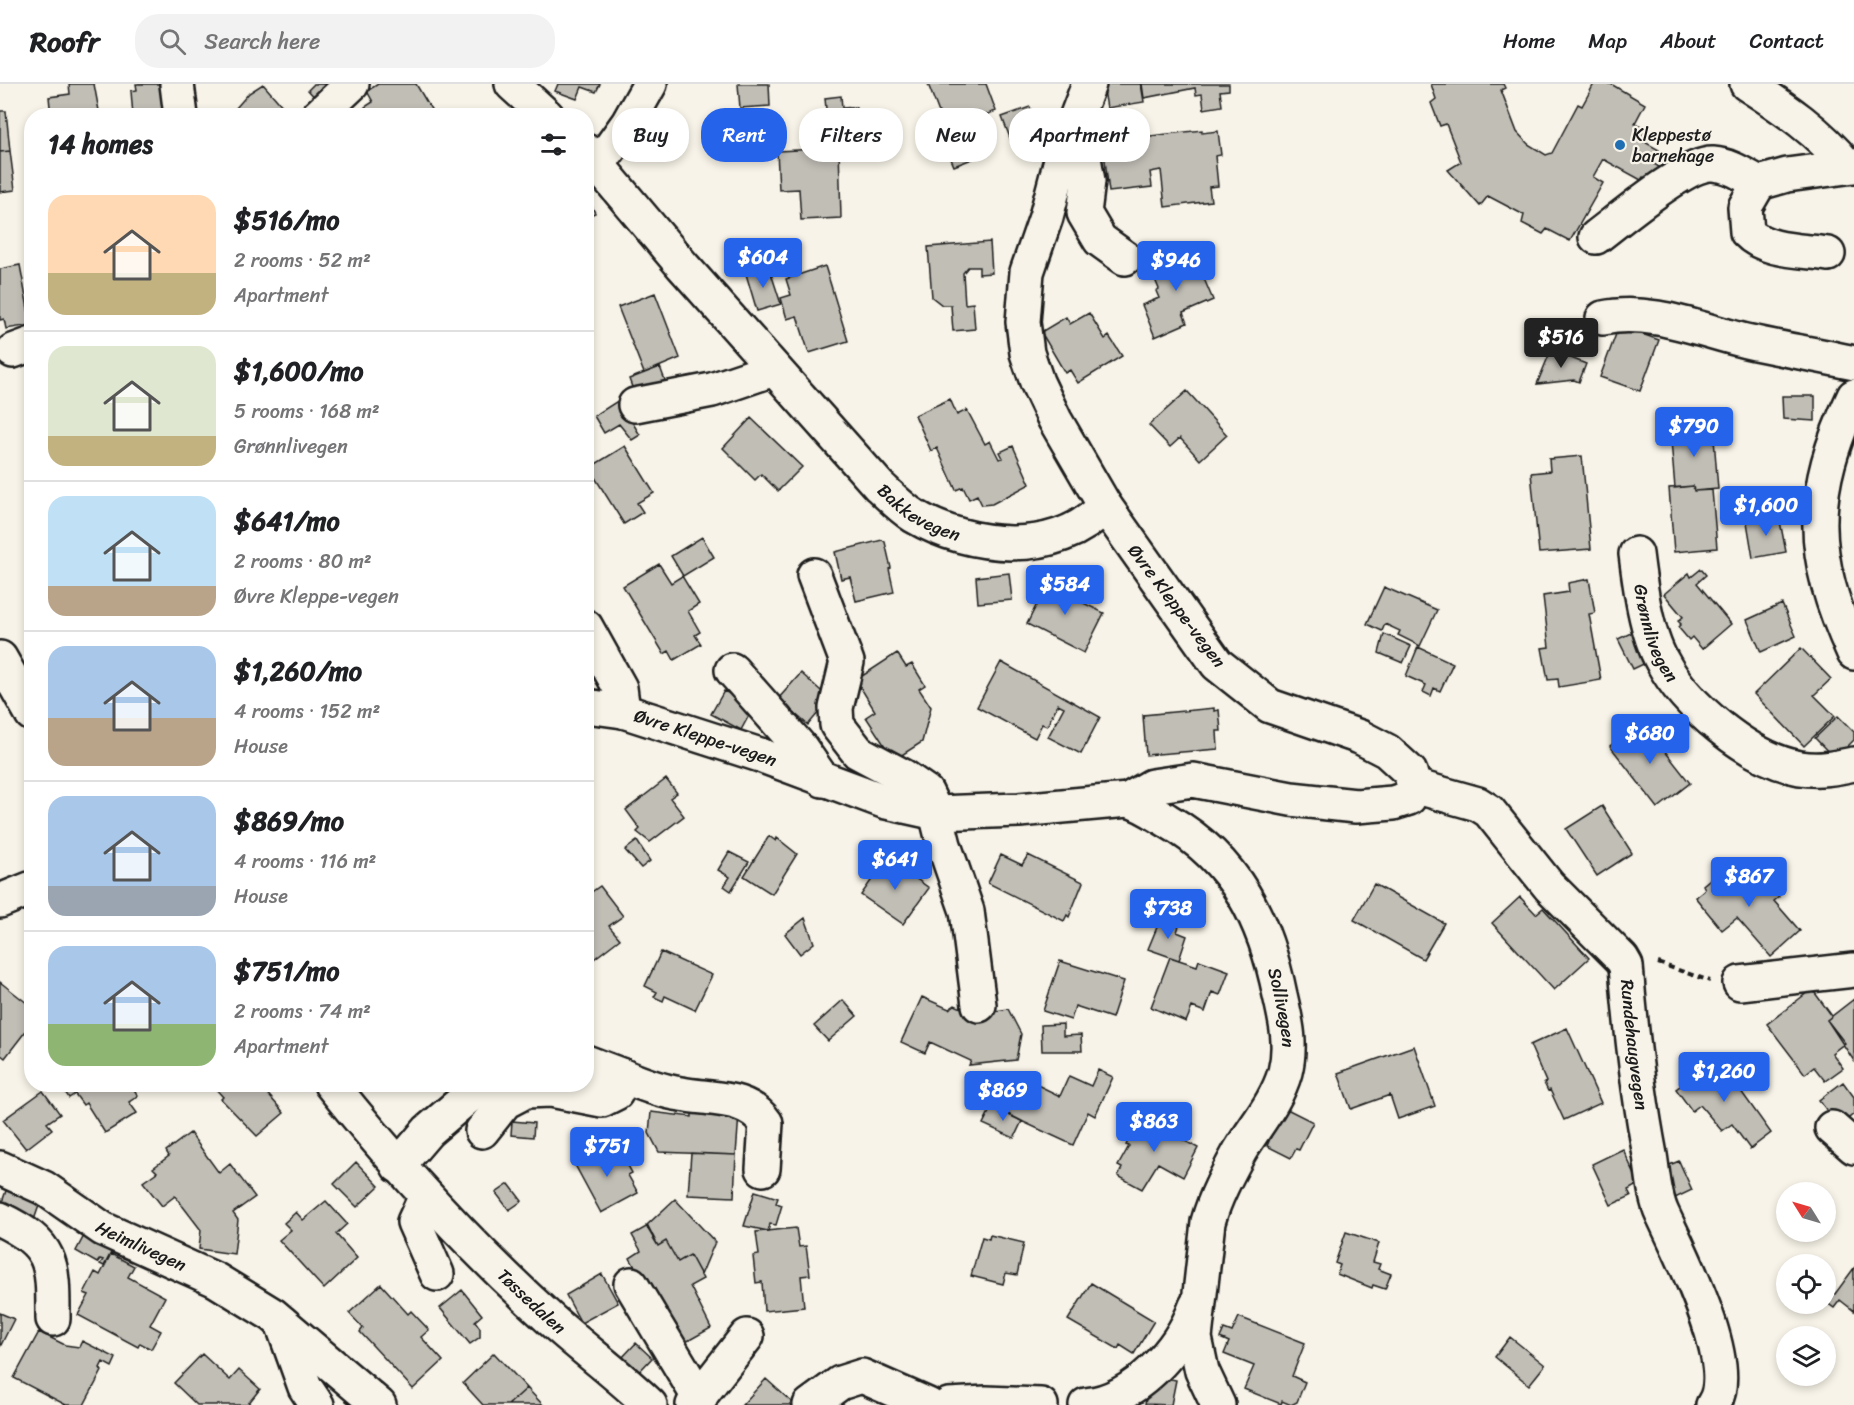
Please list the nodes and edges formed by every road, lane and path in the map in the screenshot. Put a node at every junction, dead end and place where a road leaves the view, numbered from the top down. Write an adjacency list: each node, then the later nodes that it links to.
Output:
1 (177, 84): 7 (street)
2 (352, 84): 8 (street)
3 (512, 84): 9 (street)
4 (650, 84): 10 (street, Bakkevegen)
5 (1747, 84): 12 (street)
6 (1085, 95): 16 (street, Øvre Kleppe-vegen); 22 (street, Øvre Kleppe-vegen)
7 (180, 108)
8 (326, 108)
9 (538, 108)
10 (594, 155)
11 (594, 160): 19 (street, Bakkevegen)
12 (1851, 166): 13 (street)
13 (1759, 183): 14 (street); 15 (street)
14 (1596, 237)
15 (1828, 254)
16 (1125, 258)
17 (1603, 318): 18 (street)
18 (1854, 363)
19 (774, 369): 21 (street); 22 (street, Bakkevegen)
20 (1854, 396): 26 (street)
21 (635, 405)
22 (1105, 506): 34 (street, Øvre Kleppe-vegen)
23 (1636, 554): 32 (street, Grønnlivegen)
24 (814, 575): 36 (street)
25 (594, 641): 31 (street, Øvre Kleppe-vegen)
26 (1854, 653)
27 (14, 667): 29 (street)
28 (732, 670): 33 (street, Øvre Kleppe-vegen)
29 (24, 693)
30 (594, 707): 31 (street, Øvre Kleppe-vegen)
31 (623, 711): 33 (street, Øvre Kleppe-vegen)
32 (1854, 764)
33 (823, 780): 36 (street, Øvre Kleppe-vegen)
34 (1414, 786): 35 (street, Øvre Kleppe-vegen); 62 (street, Rundehaugvegen)
35 (1128, 800): 36 (street, Øvre Kleppe-vegen); 57 (street, Sollivegen)
36 (936, 813): 42 (street)
37 (24, 891): 38 (street)
38 (0, 901)
39 (1650, 959): 41 (path)
40 (1854, 970): 41 (street)
41 (1740, 983)
42 (980, 1005)
43 (594, 1065): 44 (street)
44 (623, 1076): 48 (street); 52 (street)
45 (337, 1092): 50 (street, Tøssedalen)
46 (474, 1092): 50 (street)
47 (524, 1092): 49 (street)
48 (560, 1092)
49 (482, 1131)
50 (398, 1166): 53 (street, Tøssedalen)
51 (0, 1168): 59 (street, Heimlivegen)
52 (763, 1169)
53 (426, 1196): 55 (street); 63 (street, Tøssedalen)
54 (0, 1219): 58 (street)
55 (437, 1274)
56 (631, 1284): 61 (street)
57 (1200, 1296): 70 (street, Sollivegen); 71 (street, Sollivegen)
58 (53, 1319)
59 (282, 1323): 64 (street); 65 (street, Heimlivegen)
60 (747, 1336): 61 (street)
61 (696, 1402)
62 (1718, 1402)
63 (641, 1403)
64 (317, 1405)
65 (379, 1405)
66 (810, 1405): 67 (street)
67 (928, 1405)
68 (949, 1405): 69 (street)
69 (1041, 1405)
70 (1086, 1405)
71 (1218, 1405)

